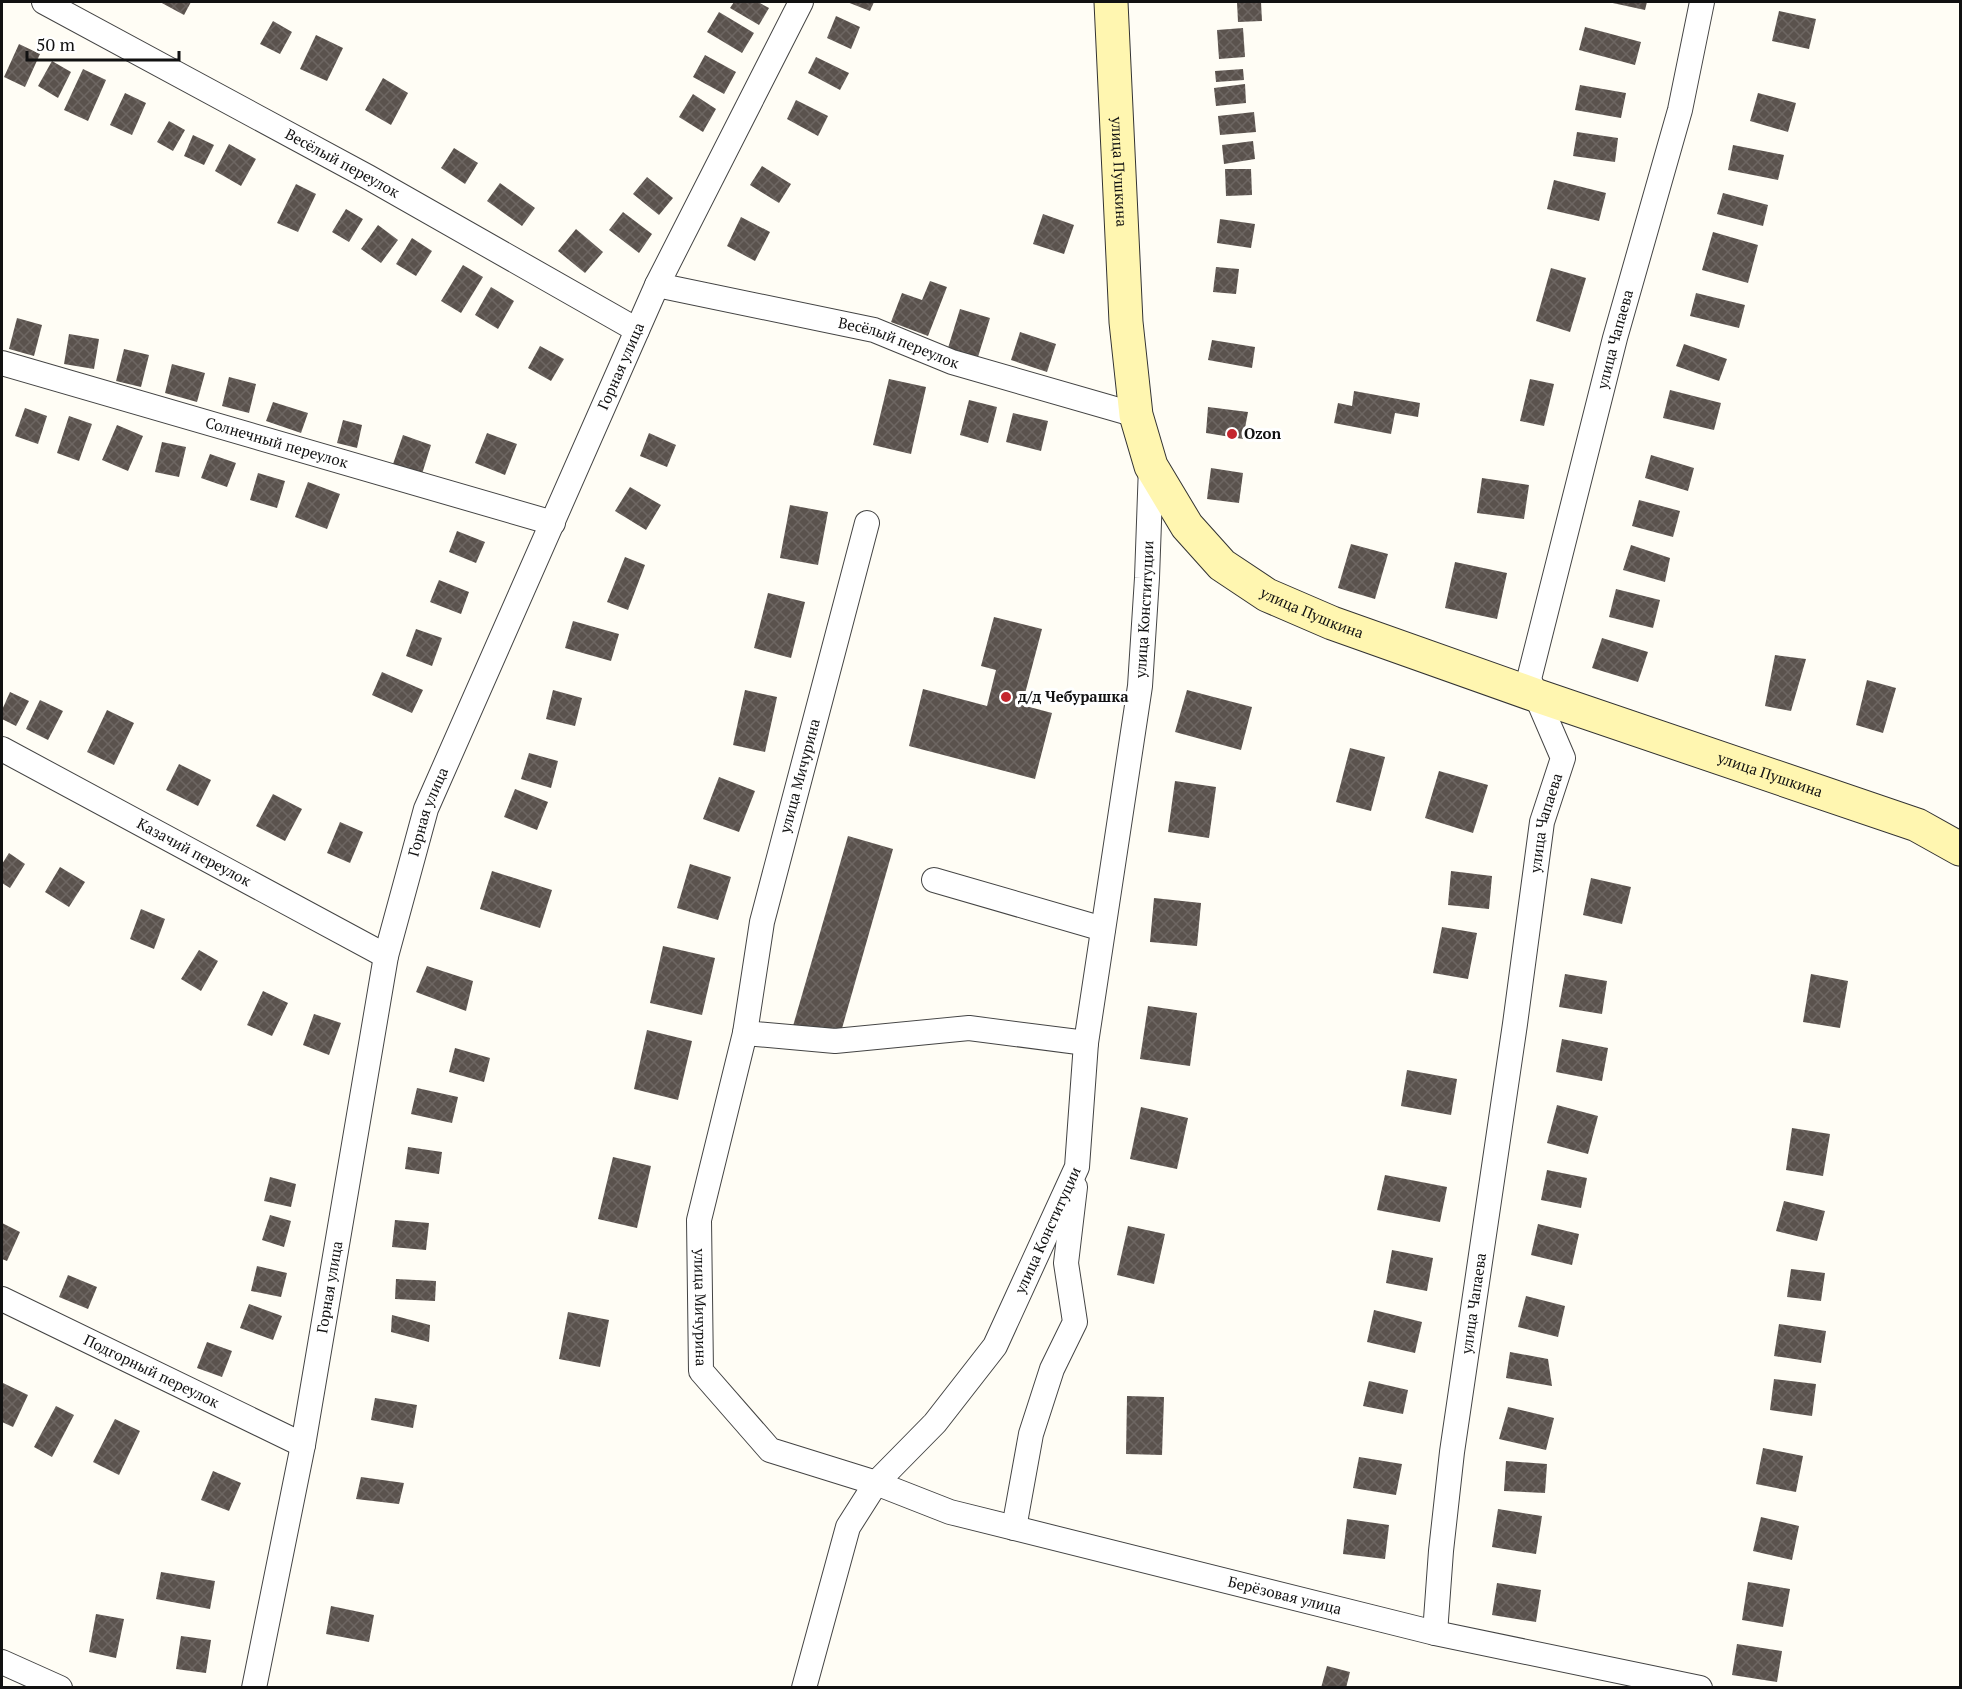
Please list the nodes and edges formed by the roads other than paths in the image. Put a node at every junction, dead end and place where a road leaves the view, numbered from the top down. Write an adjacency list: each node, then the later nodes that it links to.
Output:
1 (45, 2): 6 (street, Весёлый переулок)
2 (801, 2): 5 (street, Горная улица)
3 (1111, 2): 8 (main road, улица Пушкина)
4 (1702, 2): 12 (street, улица Чапаева)
5 (657, 285): 6 (street, Горная улица); 8 (street, Весёлый переулок)
6 (637, 330): 11 (street, Горная улица)
7 (2, 363): 11 (street, Солнечный переулок)
8 (1136, 415): 9 (main road, улица Пушкина)
9 (1150, 466): 12 (main road, улица Пушкина); 16 (street, улица Конституции)
10 (867, 522): 18 (street, улица Мичурина)
11 (553, 523): 17 (street, Горная улица)
12 (1535, 695): 14 (main road, улица Пушкина); 25 (street, улица Чапаева)
13 (2, 749): 17 (street, Казачий переулок)
14 (1960, 849)
15 (934, 880): 16 (street)
16 (1103, 929): 19 (street, улица Конституции)
17 (386, 956): 22 (street, Горная улица)
18 (745, 1033): 19 (street); 23 (street, улица Мичурина)
19 (1086, 1043): 20 (street, улица Конституции)
20 (1077, 1167): 23 (street, улица Конституции); 24 (street)
21 (2, 1299): 22 (street, Подгорный переулок)
22 (303, 1445): 28 (street, Горная улица)
23 (876, 1483): 24 (street, Берёзовая улица); 29 (street)
24 (1014, 1528): 25 (street, Берёзовая улица)
25 (1435, 1633): 30 (street, Берёзовая улица)
26 (2, 1662): 27 (street)
27 (60, 1688)
28 (254, 1688)
29 (804, 1688)
30 (1700, 1688)

